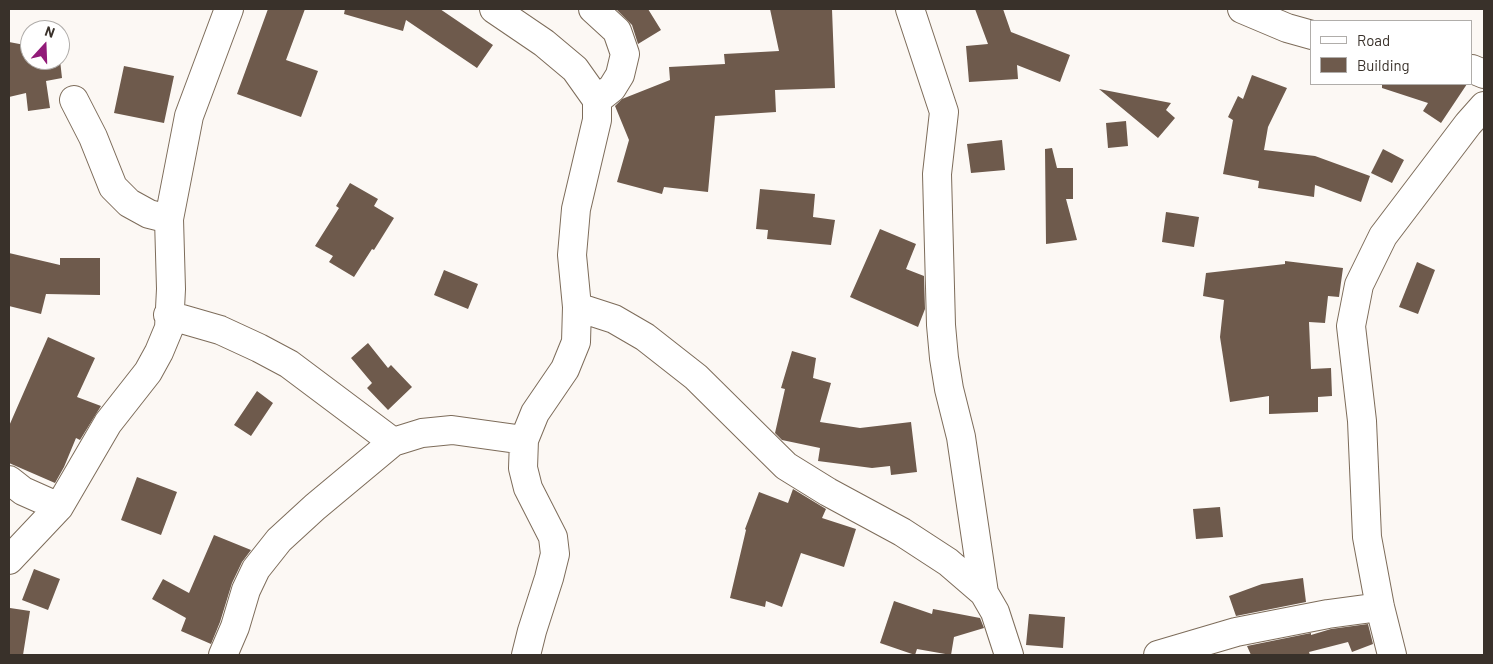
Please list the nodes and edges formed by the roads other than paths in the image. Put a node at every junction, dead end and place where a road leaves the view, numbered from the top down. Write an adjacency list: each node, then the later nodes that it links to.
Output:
1 (229, 9): 10 (street)
2 (494, 9): 8 (street)
3 (592, 9): 8 (street)
4 (910, 9): 18 (street)
5 (1242, 9): 6 (street)
6 (1310, 34)
7 (74, 100): 10 (street)
8 (597, 100): 11 (street)
9 (1484, 106): 19 (street)
10 (169, 219): 12 (street)
11 (577, 307): 13 (street); 18 (street)
12 (168, 315): 14 (street); 16 (street)
13 (524, 440): 14 (street); 21 (street)
14 (393, 442): 20 (street)
15 (9, 480): 16 (street)
16 (58, 508): 17 (street)
17 (9, 560)
18 (984, 593): 22 (street)
19 (1380, 607): 23 (street); 24 (street)
20 (223, 655)
21 (526, 655)
22 (1009, 655)
23 (1158, 655)
24 (1392, 655)

